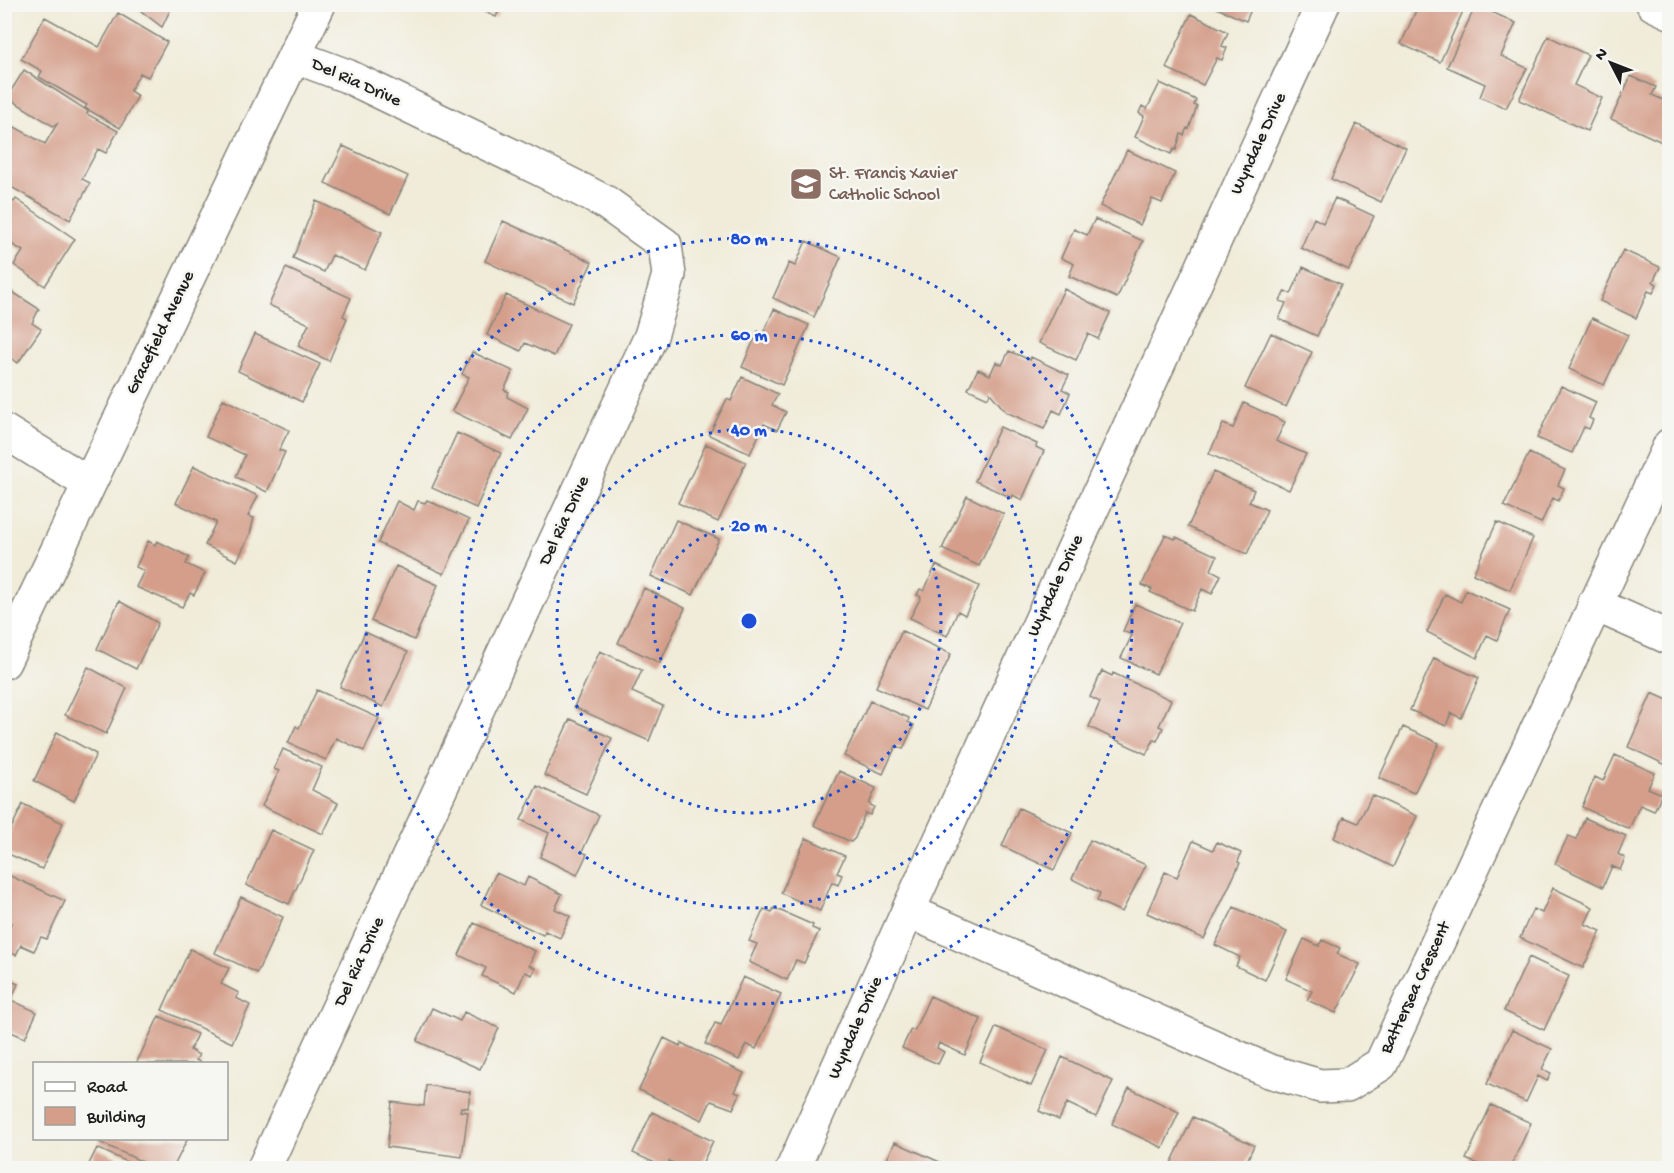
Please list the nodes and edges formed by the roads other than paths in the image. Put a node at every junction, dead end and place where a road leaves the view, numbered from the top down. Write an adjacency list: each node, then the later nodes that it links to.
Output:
1 (319, 4): 5 (street, Gracefield Avenue)
2 (1323, 4): 12 (street, Wyndale Drive)
3 (1653, 4): 4 (street)
4 (1670, 12)
5 (296, 57): 8 (street, Gracefield Avenue); 13 (street, Del Ria Drive)
6 (4, 431): 8 (street)
7 (1670, 445): 9 (street, Battersea Crescent)
8 (88, 483): 11 (street, Gracefield Avenue)
9 (1594, 604): 10 (street); 12 (street, Battersea Crescent)
10 (1670, 638)
11 (4, 662)
12 (908, 911): 16 (street, Wyndale Drive)
13 (280, 1133): 14 (street, Del Ria Drive); 15 (street)
14 (264, 1168)
15 (288, 1168)
16 (793, 1168)

